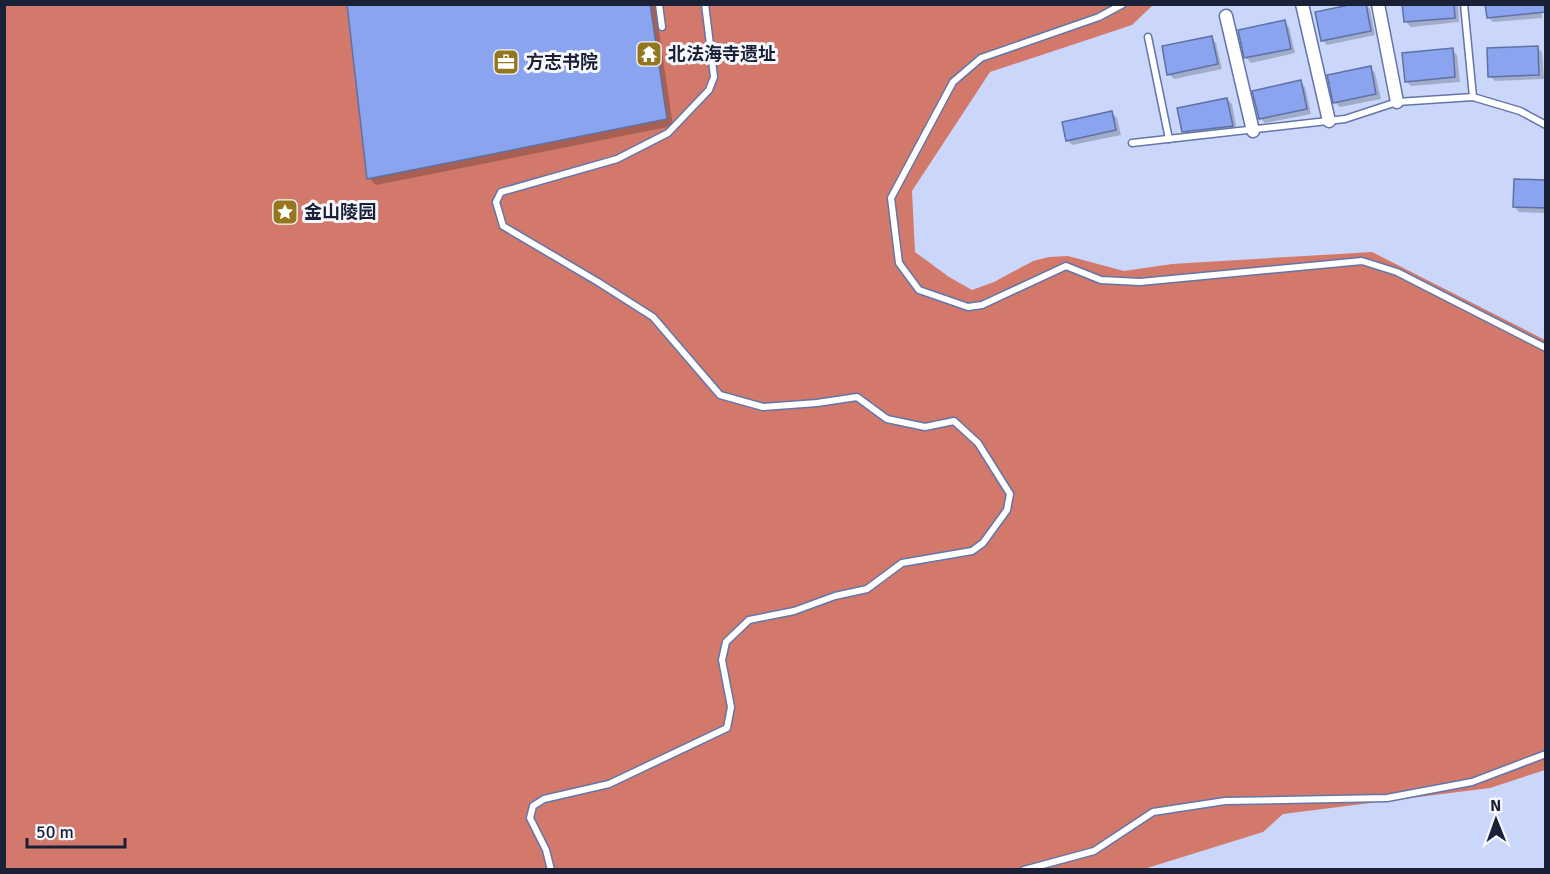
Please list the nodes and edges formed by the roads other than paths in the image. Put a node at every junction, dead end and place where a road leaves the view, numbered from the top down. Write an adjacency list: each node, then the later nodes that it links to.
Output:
1 (659, 4): 8 (lane)
2 (705, 4): 19 (lane)
3 (1123, 4): 17 (lane)
4 (1302, 4): 12 (street)
5 (1378, 4): 11 (street)
6 (1464, 4): 10 (lane)
7 (1226, 16): 14 (street)
8 (662, 27)
9 (1148, 37): 15 (lane)
10 (1473, 97): 11 (lane); 13 (lane)
11 (1397, 102): 12 (lane)
12 (1329, 121): 14 (lane)
13 (1545, 125)
14 (1253, 130): 15 (lane)
15 (1169, 139): 16 (lane)
16 (1132, 143)
17 (1545, 348)
18 (1545, 754): 20 (lane)
19 (551, 870)
20 (1024, 870)

